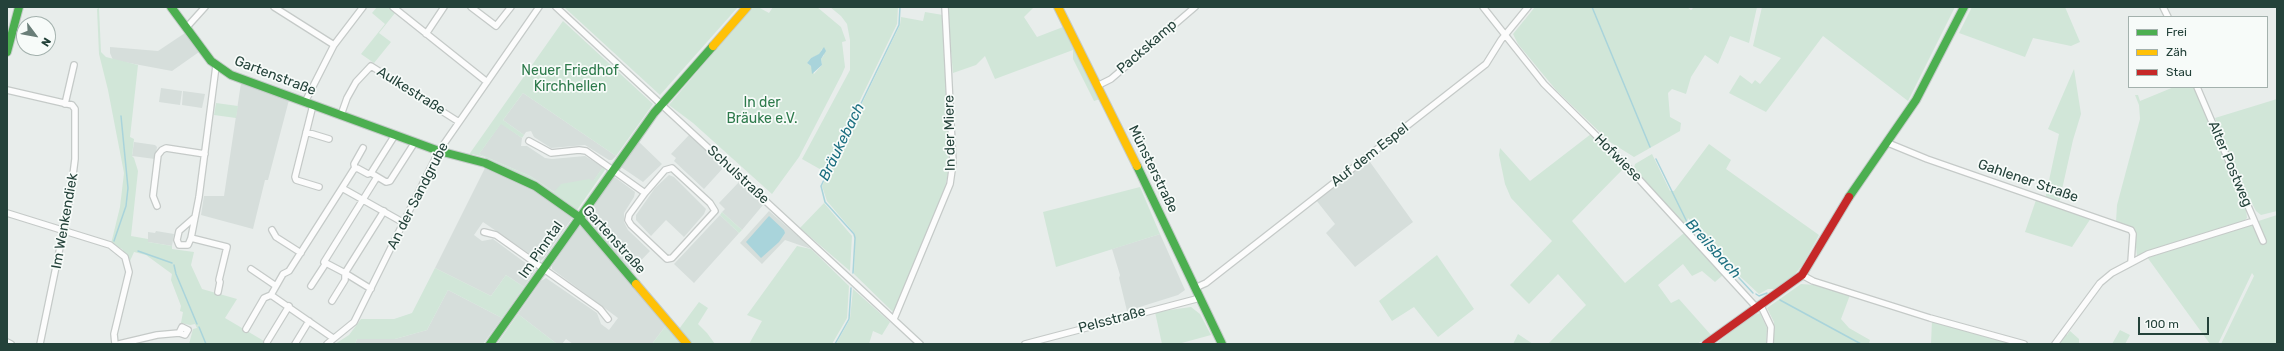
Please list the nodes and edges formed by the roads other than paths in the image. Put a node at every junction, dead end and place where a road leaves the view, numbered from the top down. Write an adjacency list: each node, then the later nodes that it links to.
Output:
1 (19, 7): 25 (street)
2 (171, 7): 21 (street, Gartenstraße)
3 (205, 7): 21 (street)
4 (274, 7): 24 (street)
5 (363, 7): 24 (street)
6 (393, 7): 22 (street)
7 (444, 7): 22 (street)
8 (471, 7): 9 (street)
9 (511, 7)
10 (539, 7): 28 (street, An der Sandgrube)
11 (556, 7): 34 (street, Schulstraße)
12 (748, 7): 34 (street, Im Pinntal)
13 (945, 7): 85 (street, In der Miere)
14 (1058, 7): 29 (street, Münsterstraße)
15 (1194, 7): 29 (street, Packskamp)
16 (1483, 7): 23 (street, Hofwiese)
17 (1528, 7): 23 (street, Auf dem Espel)
18 (1964, 7): 43 (street)
19 (2163, 7): 20 (street)
20 (2168, 16)
21 (186, 28): 27 (street, Gartenstraße)
22 (426, 34): 28 (street)
23 (1506, 35): 76 (street, Auf dem Espel); 83 (street, Hofwiese)
24 (334, 45): 32 (street)
25 (7, 52)
26 (74, 65): 33 (street)
27 (216, 66): 32 (street, Gartenstraße); 46 (street)
28 (487, 82): 37 (street, An der Sandgrube)
29 (1099, 85): 76 (street, Münsterstraße)
30 (2197, 88): 60 (street, Alter Postweg)
31 (7, 90): 33 (street)
32 (305, 102): 35 (street, Gartenstraße)
33 (65, 104): 62 (street, Im Wenkendiek)
34 (661, 104): 48 (street, Im Pinntal); 85 (street, Schulstraße)
35 (313, 105): 36 (street, Gartenstraße); 38 (street)
36 (341, 115): 37 (street, Aulkestraße); 39 (street, Gartenstraße)
37 (459, 122): 45 (street, An der Sandgrube)
38 (306, 132): 40 (street); 51 (street)
39 (395, 135): 42 (street, Gartenstraße); 49 (street)
40 (329, 139)
41 (529, 141): 48 (street)
42 (415, 142): 45 (street, Gartenstraße); 50 (street)
43 (1888, 143): 68 (street, Gahlener Straße); 73 (street)
44 (363, 148): 47 (street)
45 (439, 151): 59 (street, Gartenstraße); 61 (street, An der Sandgrube)
46 (205, 154): 55 (street); 58 (street)
47 (355, 169): 49 (street); 52 (street)
48 (613, 170): 53 (street); 59 (street, Im Pinntal)
49 (371, 173): 50 (street)
50 (378, 177): 54 (street)
51 (319, 187)
52 (342, 188): 54 (street); 67 (street)
53 (645, 193): 53 (street)
54 (363, 201): 56 (street); 69 (street)
55 (157, 206)
56 (384, 211): 61 (street); 72 (street)
57 (7, 213): 62 (street)
58 (195, 217): 65 (street); 65 (street)
59 (579, 217): 71 (street, Im Pinntal); 99 (street, Gartenstraße)
60 (2254, 221): 66 (street, Alter Postweg); 68 (street)
61 (404, 223): 77 (street, An der Sandgrube)
62 (64, 230): 93 (street, Im Wenkendiek); 94 (street)
63 (272, 230): 67 (street)
64 (484, 232): 71 (street)
65 (191, 238): 78 (street)
66 (2264, 241)
67 (301, 252): 74 (street)
68 (2131, 262): 106 (street)
69 (326, 263): 72 (street); 75 (street)
70 (251, 269): 74 (street)
71 (544, 269): 84 (street); 98 (street, Im Pinntal)
72 (345, 273): 77 (street); 81 (street)
73 (1802, 275): 83 (street); 105 (street)
74 (276, 286): 79 (street)
75 (311, 286)
76 (1196, 288): 80 (street, Münsterstraße)
77 (371, 289): 89 (street, An der Sandgrube)
78 (218, 292)
79 (271, 295): 82 (street); 87 (street)
80 (1200, 298): 101 (street, Pelsstraße); 102 (street, Münsterstraße)
81 (332, 301)
82 (289, 306): 86 (street); 91 (street)
83 (1758, 306): 103 (street); 104 (street, Hofwiese)
84 (608, 319)
85 (894, 319): 100 (street, Schulstraße)
86 (309, 321): 89 (street); 96 (street)
87 (246, 329)
88 (179, 333): 95 (street)
89 (333, 338): 97 (street, An der Sandgrube)
90 (7, 342): 92 (street)
91 (267, 342)
92 (12, 344)
93 (40, 344)
94 (115, 344)
95 (119, 344)
96 (295, 344)
97 (327, 344)
98 (490, 344)
99 (687, 344)
100 (920, 344)
101 (1025, 344)
102 (1222, 344)
103 (1706, 344)
104 (1770, 344)
105 (2024, 344)
106 (2055, 344)

